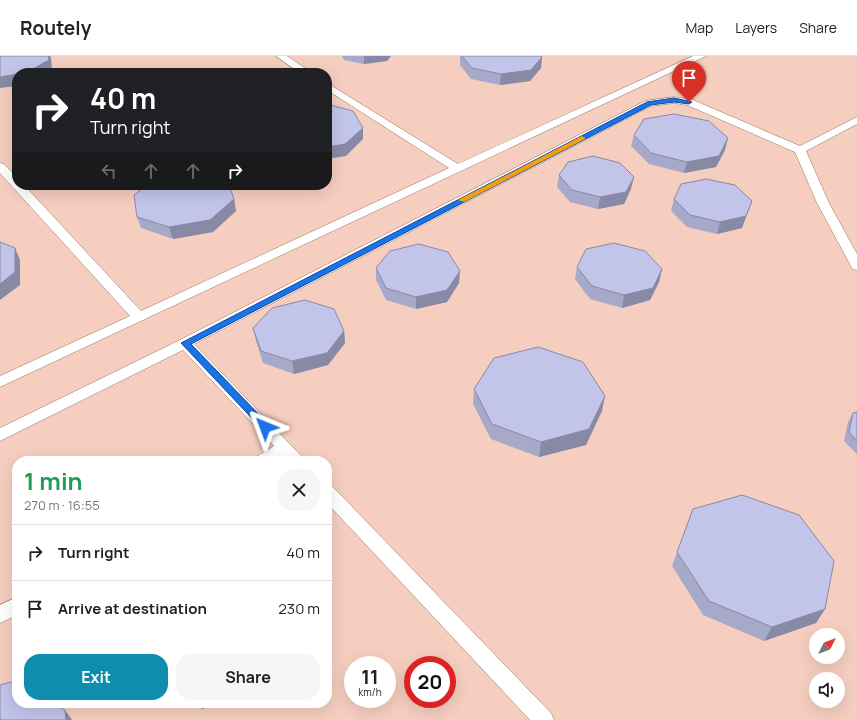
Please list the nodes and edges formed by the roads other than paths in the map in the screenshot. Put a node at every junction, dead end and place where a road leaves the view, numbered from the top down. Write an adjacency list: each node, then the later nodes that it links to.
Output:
1 (281, 56): 3 (lane)
2 (701, 56): 8 (lane)
3 (299, 68)
4 (332, 89): 8 (lane)
5 (857, 120): 6 (lane)
6 (800, 150): 11 (lane); 13 (lane)
7 (0, 166): 9 (lane)
8 (458, 169): 12 (lane)
9 (12, 179)
10 (22, 190): 12 (lane)
11 (857, 266)
12 (139, 317): 14 (lane)
13 (185, 343): 15 (lane); 16 (lane)
14 (0, 382)
15 (0, 435)
16 (285, 448): 17 (lane); 18 (lane)
17 (271, 456)
18 (293, 456)
19 (332, 497): 22 (lane)
20 (12, 608): 21 (lane)
21 (0, 615)
22 (544, 720)

